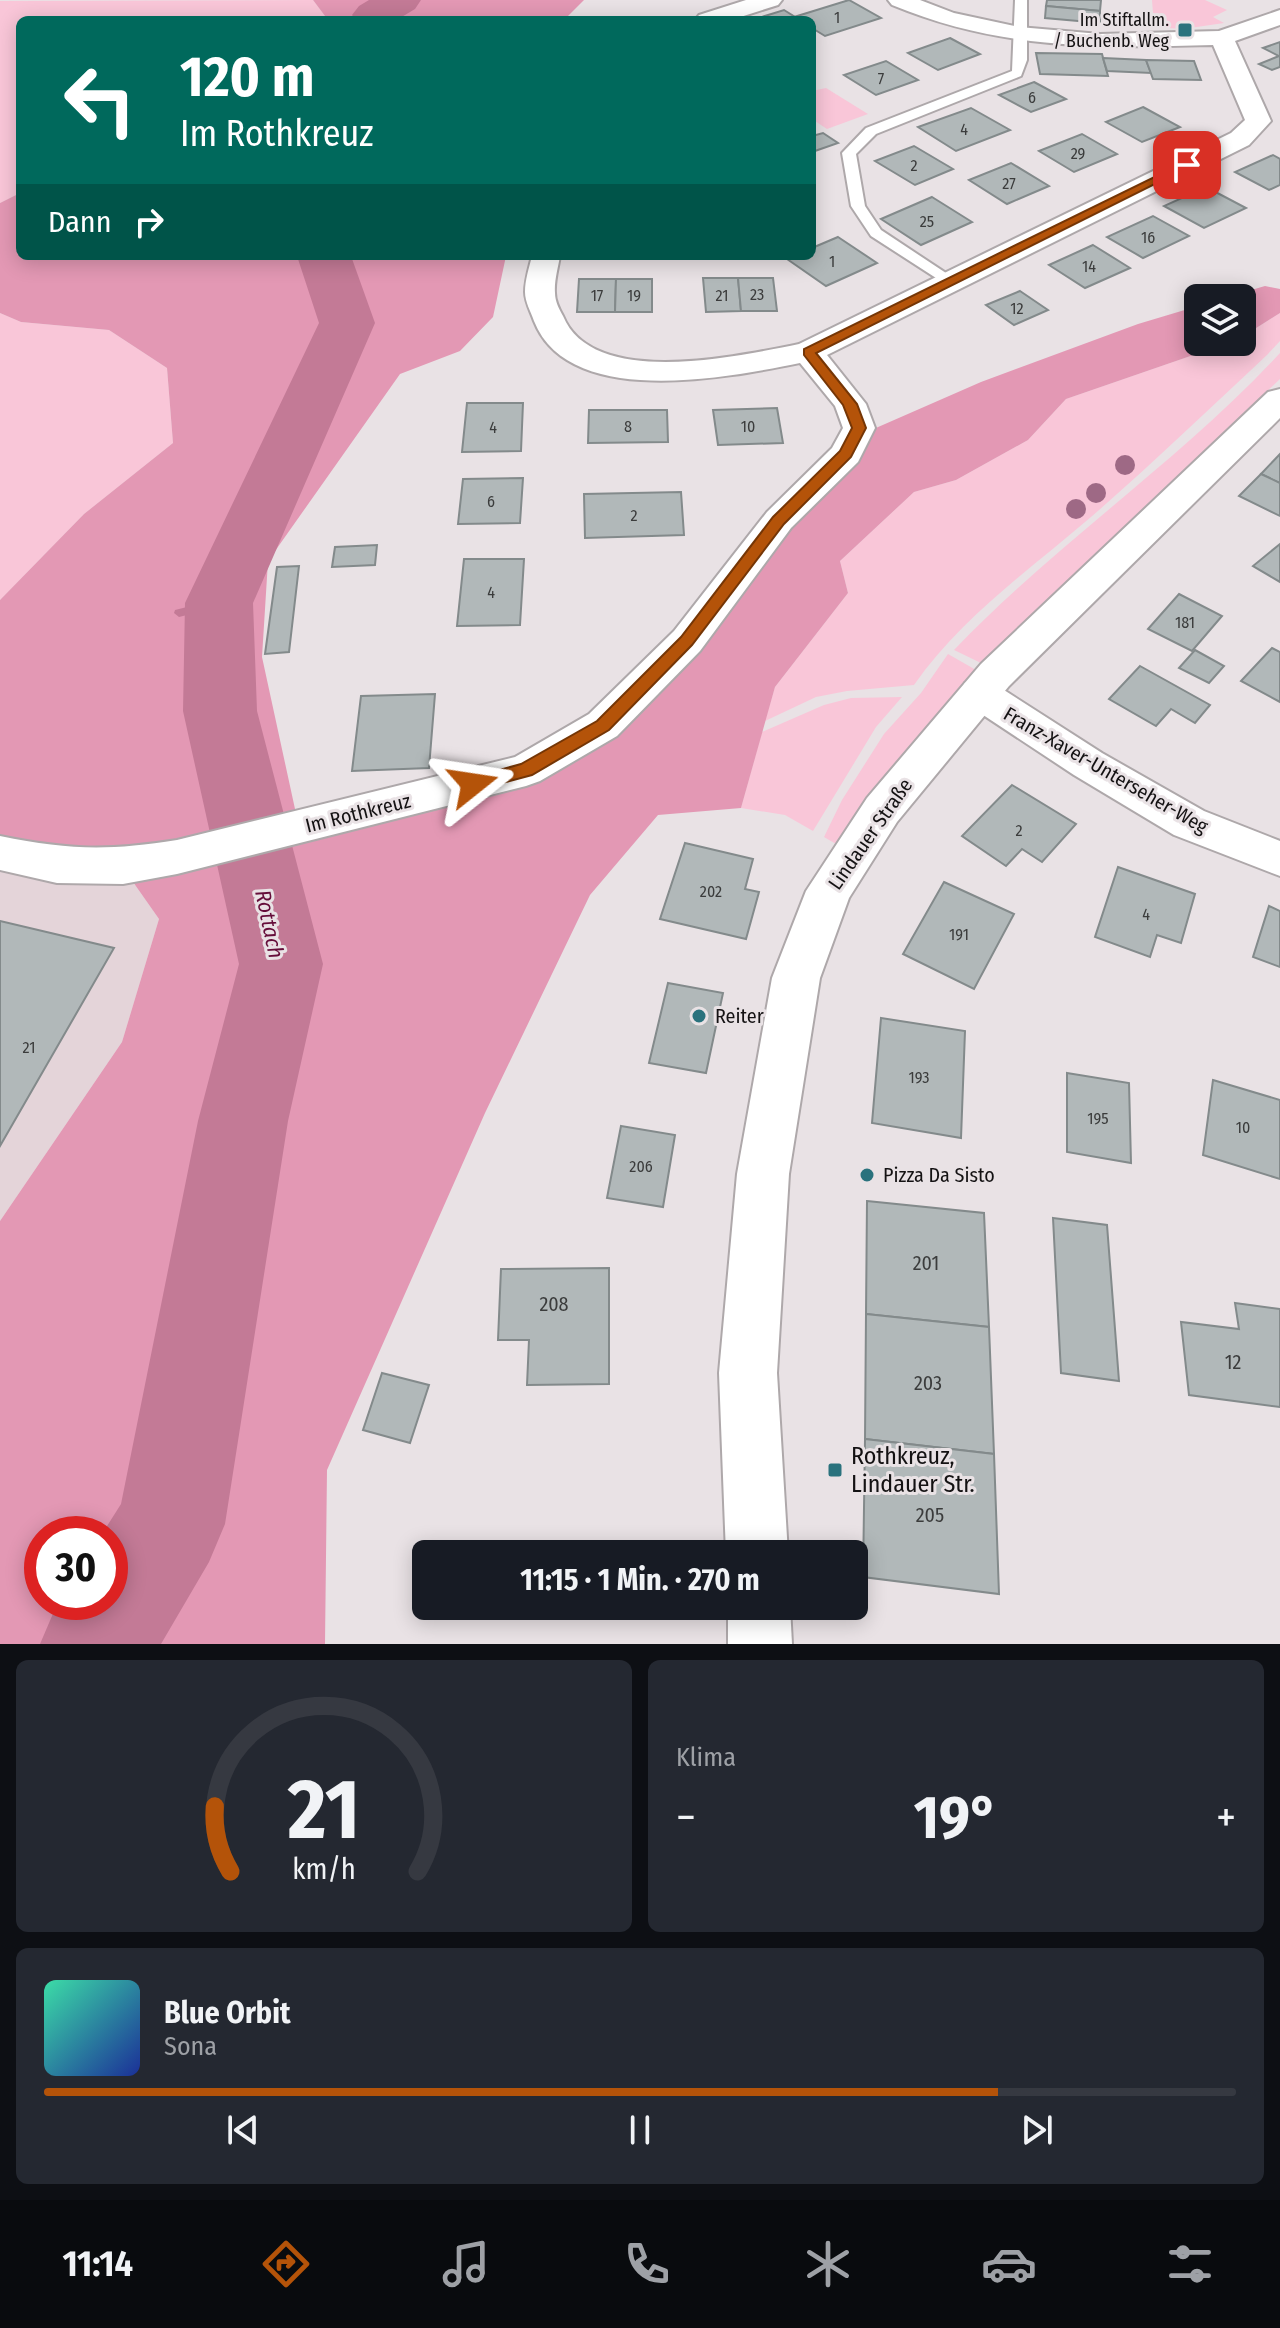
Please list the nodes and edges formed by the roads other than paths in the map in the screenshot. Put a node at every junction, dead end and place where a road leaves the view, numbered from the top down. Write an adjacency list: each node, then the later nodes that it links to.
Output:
1 (770, 0): 4 (street)
2 (900, 0): 6 (street)
3 (1021, 0): 6 (lane)
4 (720, 16)
5 (1280, 17): 7 (street)
6 (1019, 34): 7 (street); 9 (lane)
7 (1222, 38): 9 (street)
8 (545, 260): 10 (street)
9 (950, 282): 10 (street)
10 (808, 352): 13 (street, Im Rothkreuz)
11 (1280, 399): 12 (main road, Lindauer Straße)
12 (979, 693): 14 (street, Franz-Xaver-Unterseher-Weg); 15 (main road, Lindauer Straße)
13 (0, 853)
14 (1280, 859)
15 (756, 1540)
16 (759, 1620): 17 (main road)
17 (760, 1644)

